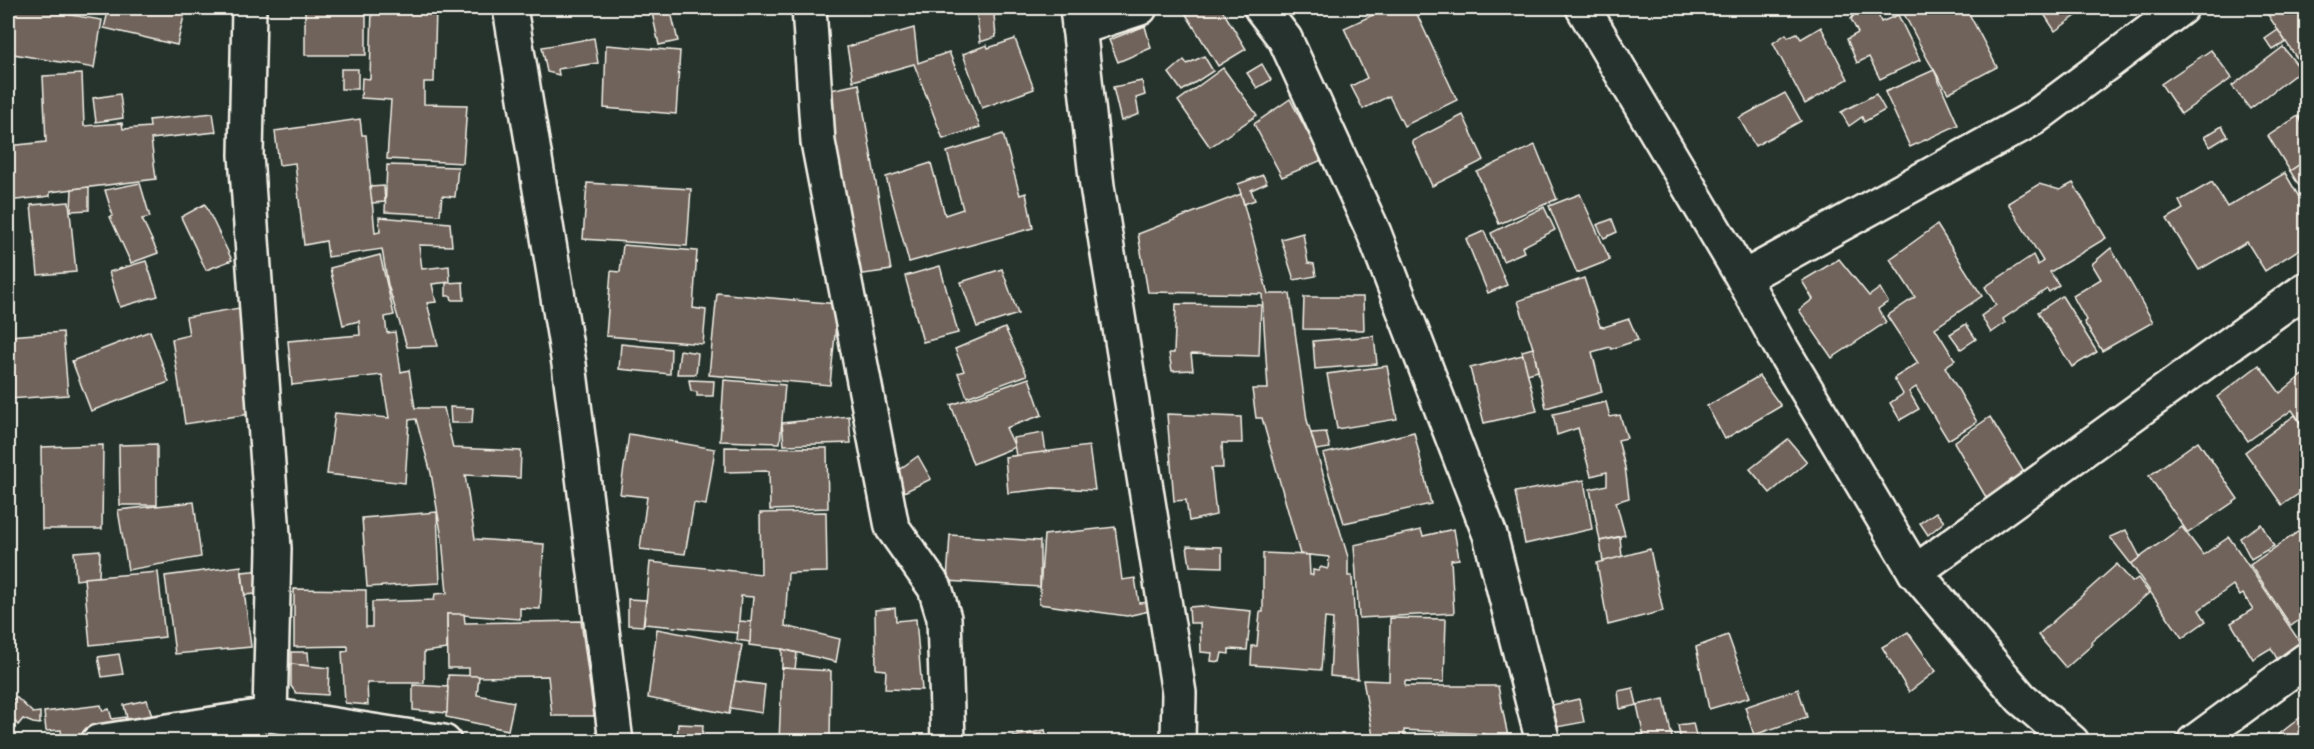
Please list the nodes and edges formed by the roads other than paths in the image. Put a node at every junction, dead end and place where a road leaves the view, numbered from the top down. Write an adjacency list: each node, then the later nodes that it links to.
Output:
1 (249, 8): 13 (street)
2 (510, 8): 16 (street)
3 (809, 8): 17 (street)
4 (1140, 8): 8 (street)
5 (1261, 8): 19 (street)
6 (1583, 8): 9 (street)
7 (2181, 8): 9 (street)
8 (1078, 18): 18 (street)
9 (1743, 278): 11 (street)
10 (2307, 289): 11 (street)
11 (1915, 572): 20 (street)
12 (2307, 660): 21 (street)
13 (270, 715): 14 (street); 15 (street)
14 (98, 741)
15 (444, 741)
16 (616, 741)
17 (948, 741)
18 (1178, 741)
19 (1543, 741)
20 (2072, 741)
21 (2194, 741)

